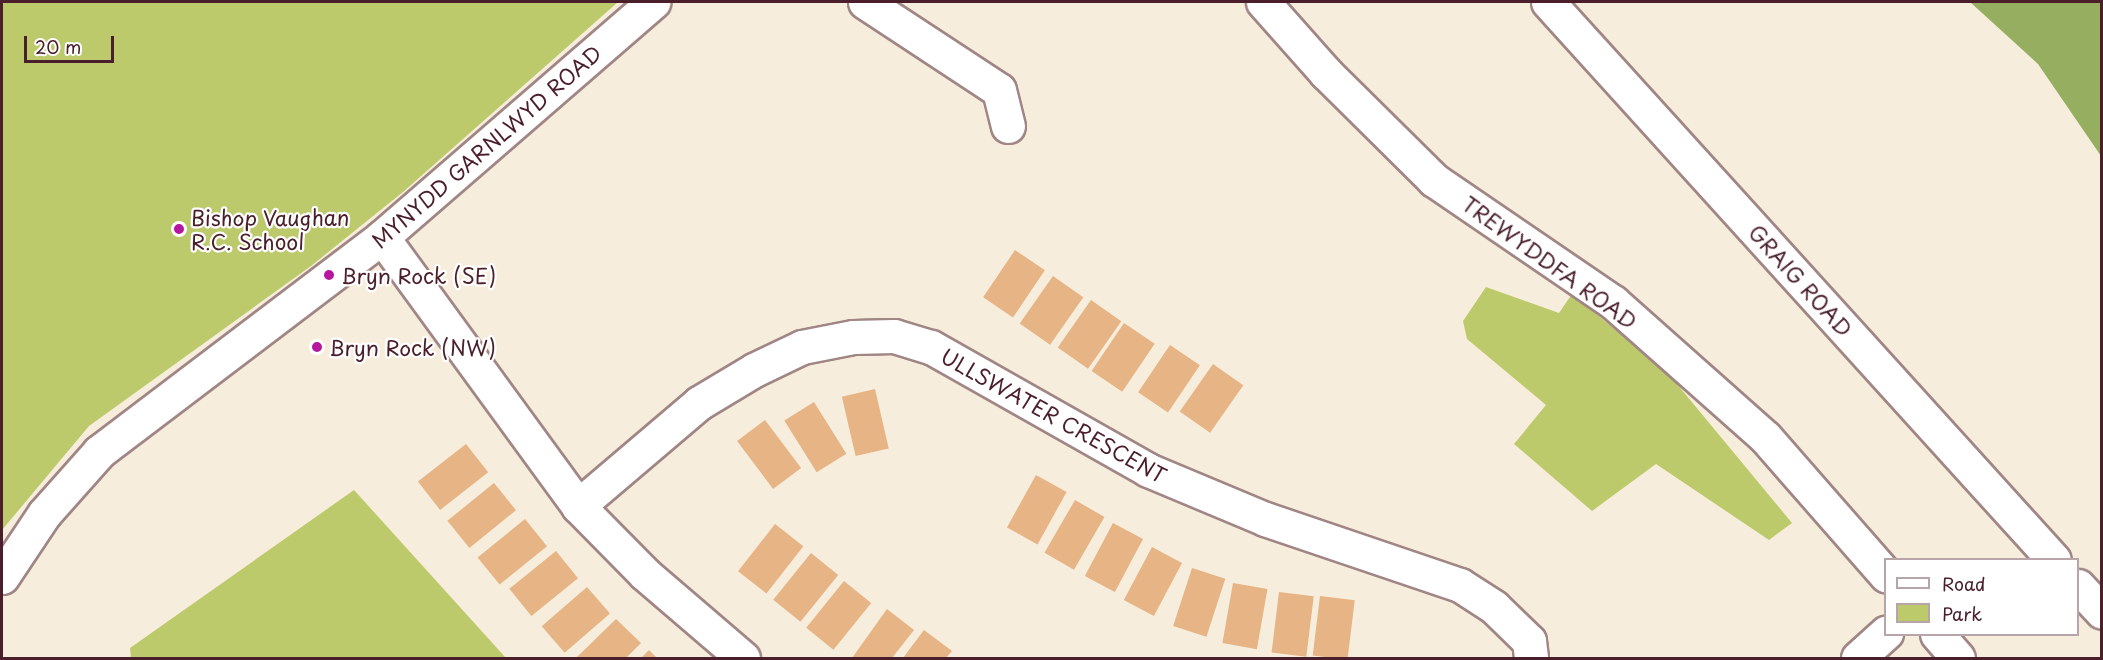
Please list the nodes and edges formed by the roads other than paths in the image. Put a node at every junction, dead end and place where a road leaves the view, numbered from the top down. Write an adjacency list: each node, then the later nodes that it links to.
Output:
1 (653, 2): 6 (street, MYNYDD GARNLWYD ROAD)
2 (864, 2): 5 (street)
3 (1263, 2): 9 (street, TREWYDDFA ROAD)
4 (1548, 2): 8 (street, GRAIG ROAD)
5 (1008, 126)
6 (382, 237): 7 (street); 10 (street, MYNYDD GARNLWYD ROAD)
7 (578, 506): 15 (street); 16 (street, ULLSWATER CRESCENT)
8 (2052, 558)
9 (1884, 573)
10 (2, 577)
11 (2079, 587): 12 (street)
12 (2102, 612)
13 (1884, 635): 17 (street)
14 (1939, 636): 18 (street)
15 (743, 658)
16 (1531, 658)
17 (1858, 658)
18 (1958, 658)

